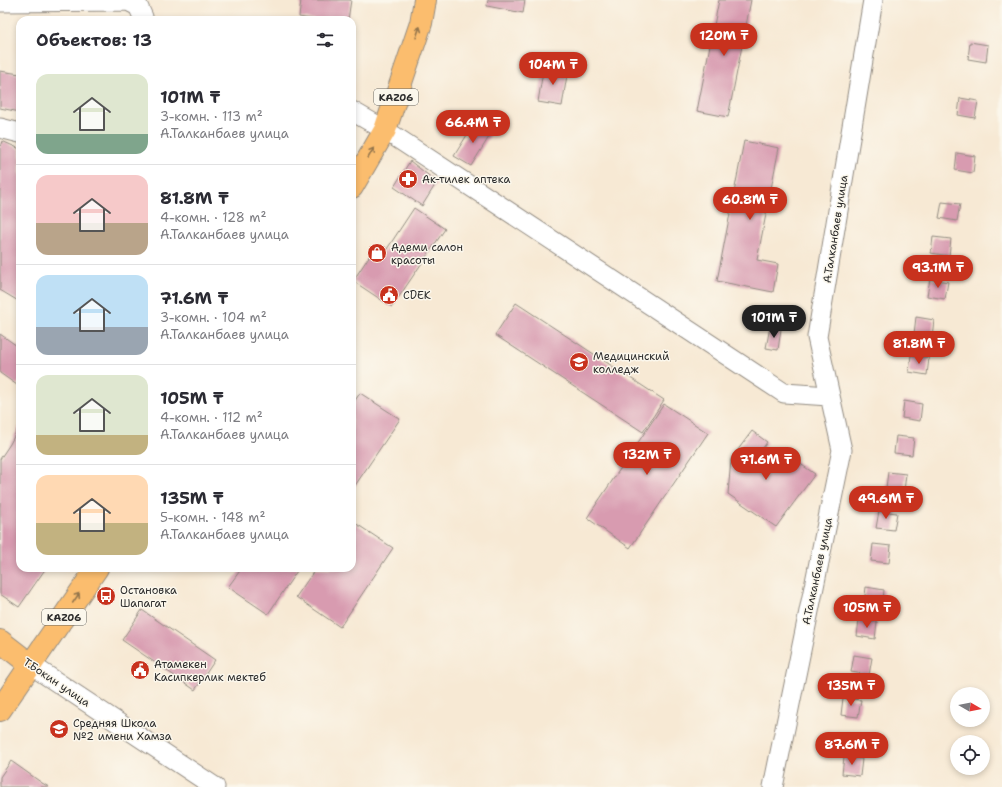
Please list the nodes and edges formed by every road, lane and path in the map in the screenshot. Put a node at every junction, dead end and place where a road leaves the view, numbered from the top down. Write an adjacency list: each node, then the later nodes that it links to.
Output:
1 (425, 0): 7 (main road, KАZ06, one-way to 1)
2 (873, 0): 10 (street, А.Талканбаев улица)
3 (0, 2): 4 (street)
4 (143, 16)
5 (356, 113): 7 (street)
6 (0, 128): 8 (street)
7 (385, 130): 9 (main road, KАZ06, one-way to 7); 10 (street)
8 (16, 132)
9 (356, 180)
10 (829, 396): 16 (street, А.Талканбаев улица)
11 (94, 572): 13 (main road, KАZ06, one-way to 11)
12 (0, 642): 13 (main road, Т.Бокин улица)
13 (31, 665): 14 (main road, KАZ06); 15 (street, Т.Бокин улица)
14 (0, 710)
15 (215, 787)
16 (773, 787)

